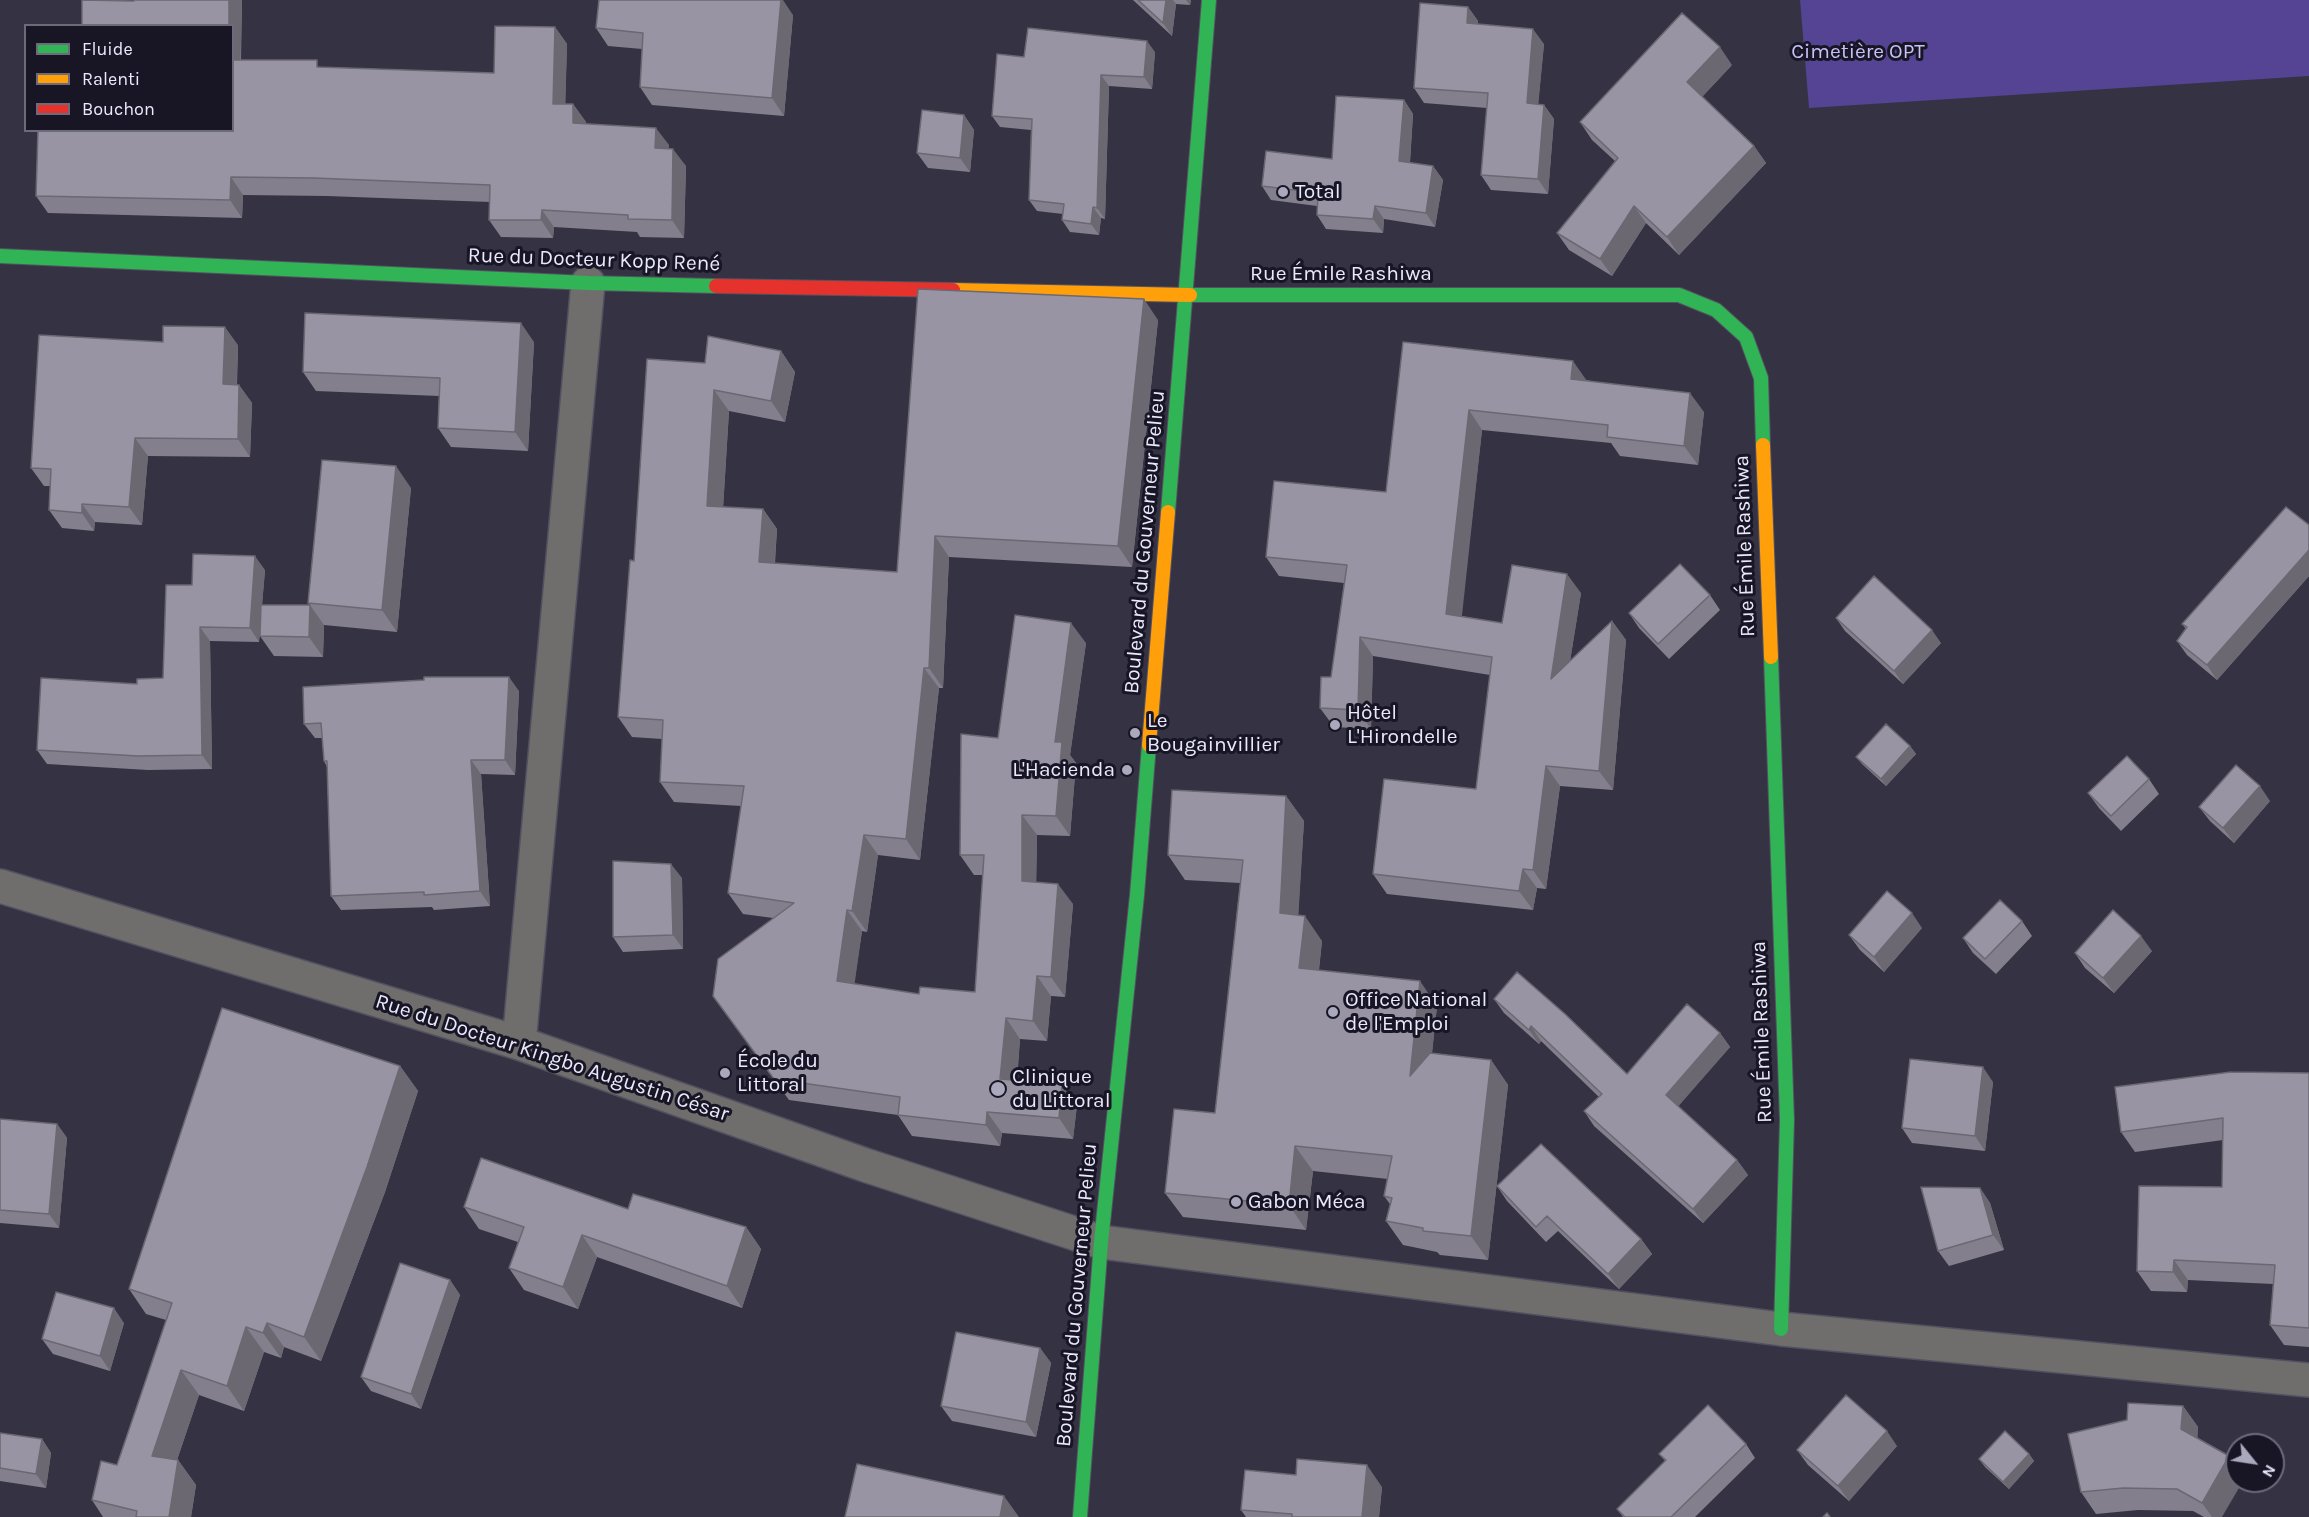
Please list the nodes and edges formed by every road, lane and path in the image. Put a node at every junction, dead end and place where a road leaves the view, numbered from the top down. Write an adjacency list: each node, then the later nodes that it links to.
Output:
1 (1209, 0): 4 (street, Boulevard du Gouverneur Pelieu)
2 (0, 256): 3 (street, Rue du Docteur Kopp René)
3 (588, 283): 4 (street, Rue du Docteur Kopp René); 6 (street)
4 (1186, 295): 7 (street, Boulevard du Gouverneur Pelieu); 8 (street, Rue Émile Rashiwa)
5 (0, 886): 6 (street, Rue du Docteur Kingbo Augustin César)
6 (519, 1043): 7 (street, Rue du Docteur Kingbo Augustin César)
7 (1101, 1242): 8 (street, Rue du Docteur Kingbo Augustin César); 10 (street, Boulevard du Gouverneur Pelieu)
8 (1781, 1329): 9 (street, Rue du Docteur Kingbo Augustin César)
9 (2309, 1380)
10 (1080, 1517)

